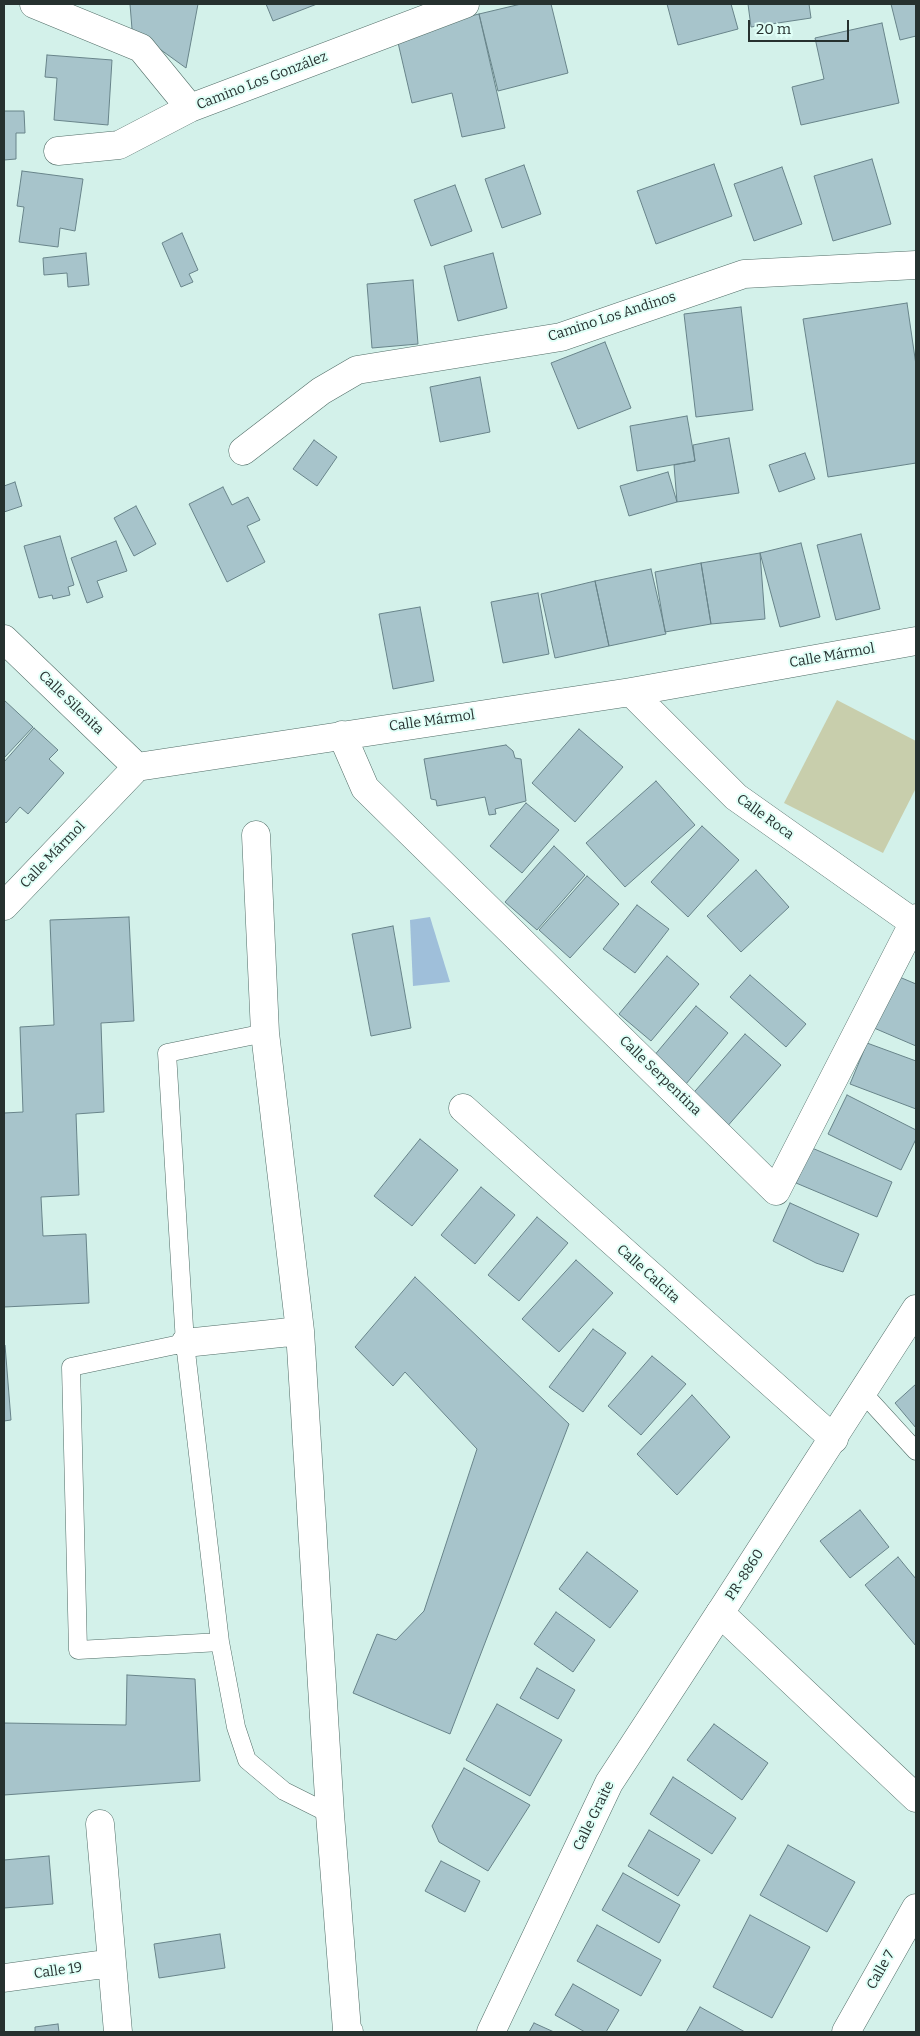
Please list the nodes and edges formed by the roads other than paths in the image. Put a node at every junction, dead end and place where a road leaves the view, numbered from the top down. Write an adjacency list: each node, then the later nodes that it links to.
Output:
1 (34, 4): 3 (street)
2 (465, 4): 3 (street, Camino Los González)
3 (190, 108): 4 (street, Camino Los González)
4 (58, 151)
5 (916, 265): 6 (street, Camino Los Andinos)
6 (243, 451)
7 (4, 639): 11 (street, Calle Silenita)
8 (916, 641): 9 (street, Calle Mármol)
9 (631, 692): 10 (street, Calle Mármol); 14 (street, Calle Roca)
10 (342, 735): 11 (street, Calle Mármol); 14 (street, Calle Serpentina)
11 (137, 767): 13 (street, Calle Mármol)
12 (256, 836): 15 (street)
13 (4, 906)
14 (915, 920)
15 (265, 1034): 18 (street); 19 (lane)
16 (463, 1108): 21 (street, Calle Calcita)
17 (916, 1309): 20 (street, PR-8860 / PR-8860)
18 (300, 1331): 19 (street); 26 (street)
19 (185, 1342): 24 (lane); 24 (lane)
20 (863, 1392): 21 (street, PR-8860 / PR-8860); 22 (lane)
21 (834, 1439): 23 (street, PR-8860 / PR-8860)
22 (916, 1451)
23 (720, 1613): 25 (street, PR-8860 / PR-8860); 33 (street, Calle Graite)
24 (220, 1642): 26 (lane)
25 (916, 1798)
26 (330, 1814): 32 (street)
27 (100, 1824): 29 (street)
28 (916, 1908): 34 (street, Calle 7)
29 (112, 1963): 30 (street, Calle 19); 31 (street)
30 (4, 1978)
31 (118, 2032)
32 (349, 2032)
33 (491, 2032)
34 (846, 2032)

